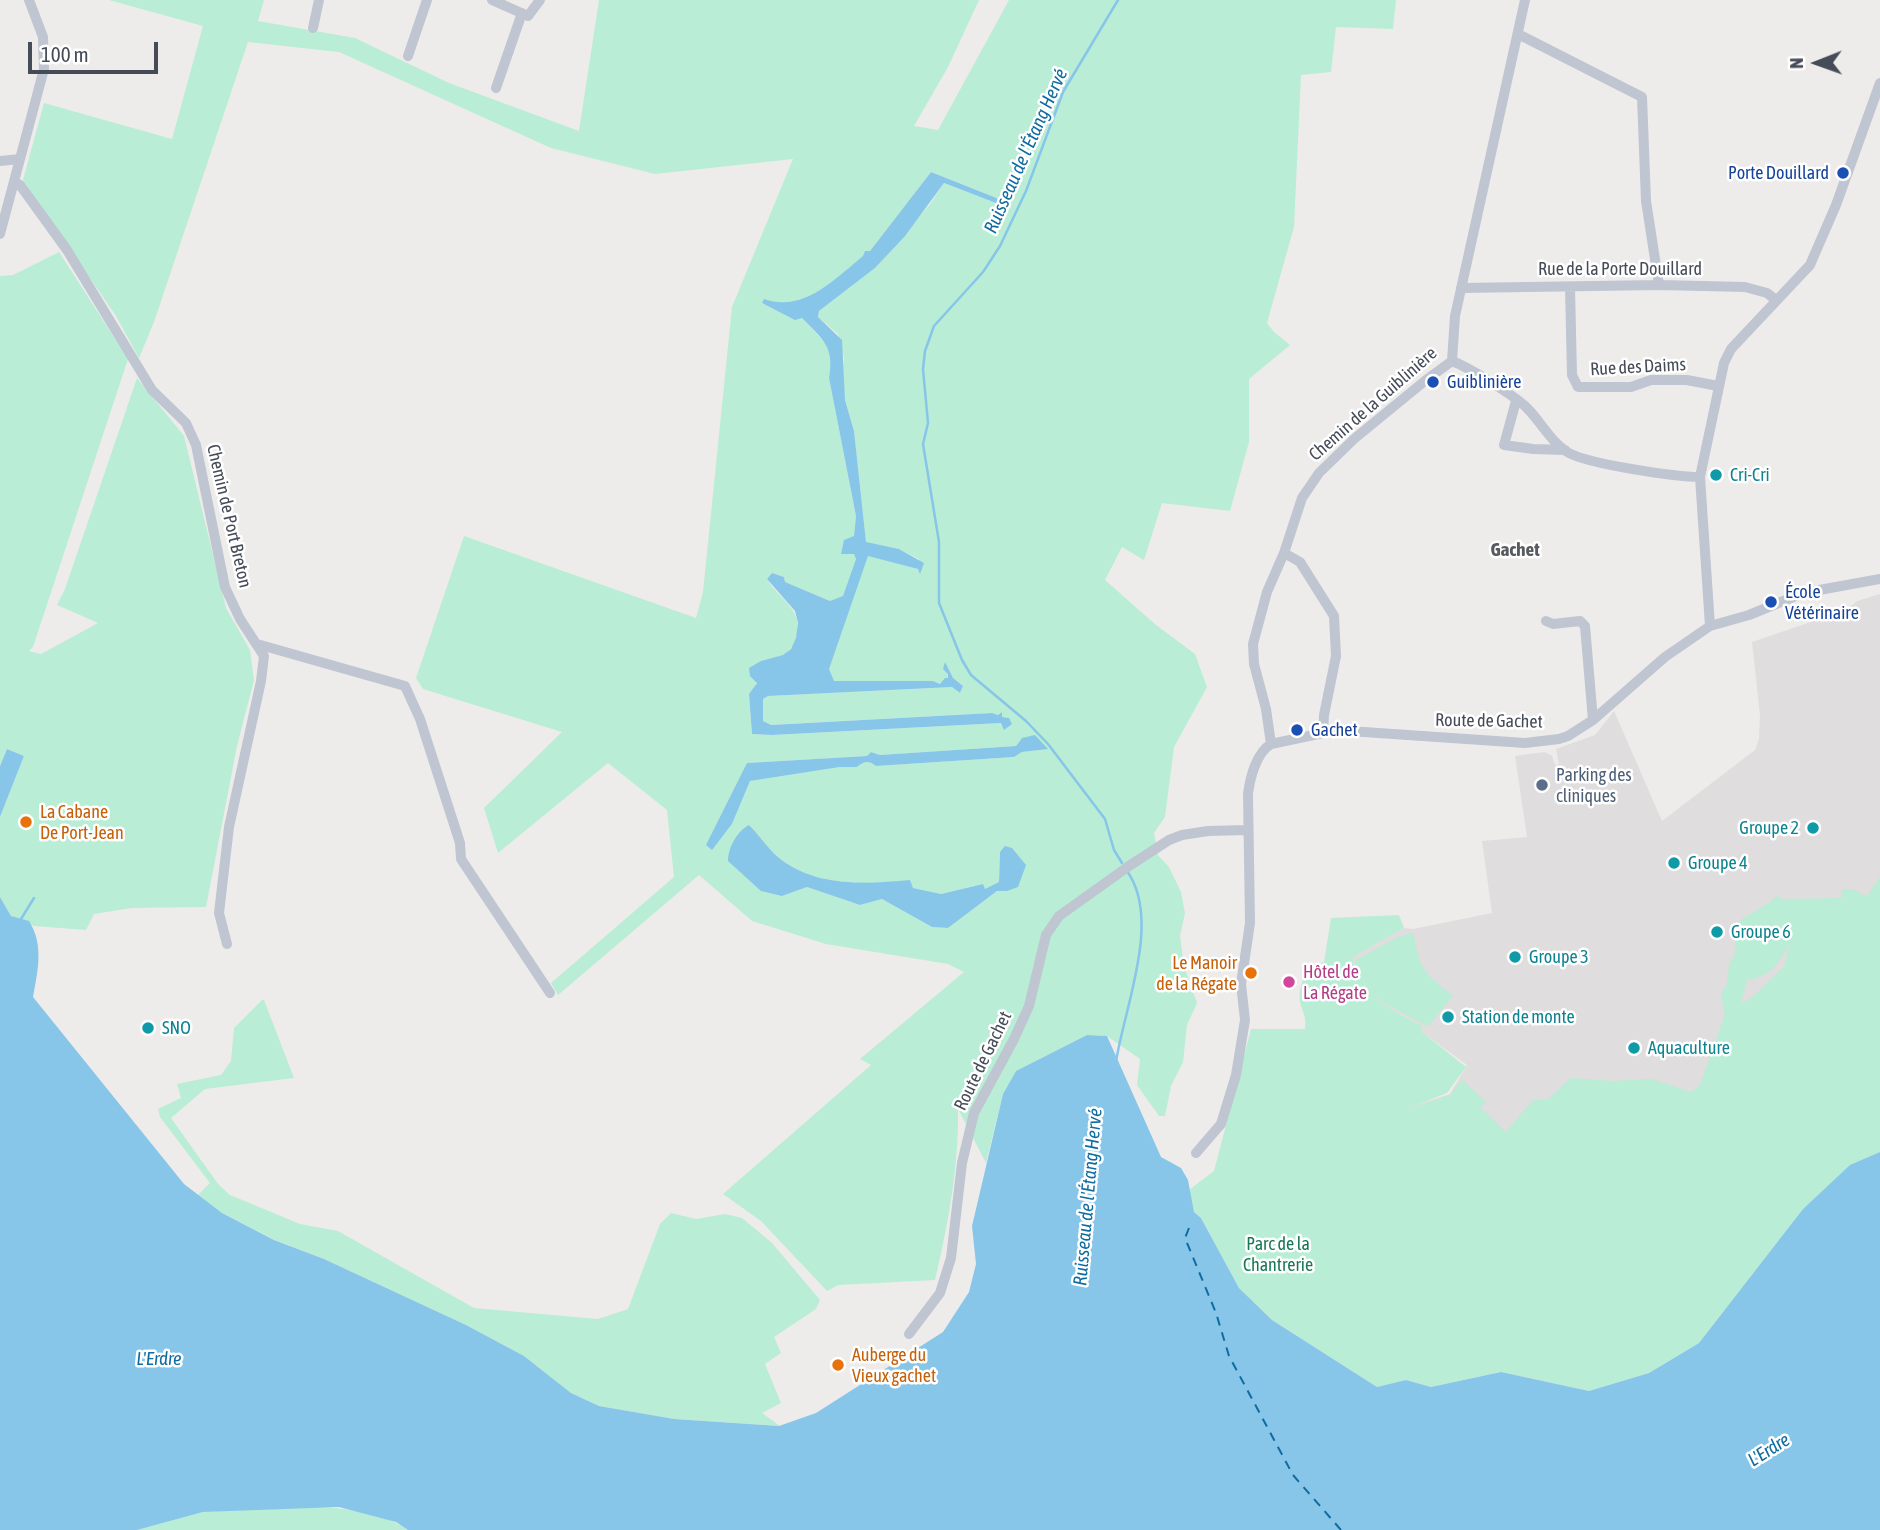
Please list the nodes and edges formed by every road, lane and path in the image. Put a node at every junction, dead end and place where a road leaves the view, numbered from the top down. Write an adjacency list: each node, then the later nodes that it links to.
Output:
1 (29, 0): 13 (street)
2 (319, 0): 8 (street)
3 (427, 0): 10 (street)
4 (492, 0): 7 (street)
5 (540, 0): 7 (street)
6 (1525, 0): 9 (street, Chemin de la Guiblinière)
7 (522, 13): 12 (street)
8 (313, 28)
9 (1518, 34): 17 (street); 19 (street, Chemin de la Guiblinière)
10 (408, 56)
11 (1880, 83): 20 (street)
12 (496, 88)
13 (20, 159): 14 (street); 15 (street)
14 (0, 161)
15 (14, 182): 16 (street); 30 (street, Chemin de Port Breton)
16 (0, 234)
17 (1659, 285): 18 (street, Rue de la Porte Douillard); 20 (street, Rue de la Porte Douillard)
18 (1570, 287): 19 (street, Rue de la Porte Douillard); 22 (street, Rue des Daims)
19 (1461, 288): 21 (street, Chemin de la Guiblinière)
20 (1776, 300): 22 (street)
21 (1452, 361): 23 (street); 26 (street, Chemin de la Guiblinière)
22 (1718, 386): 25 (street)
23 (1516, 401): 24 (street); 24 (street)
24 (1565, 450): 25 (street)
25 (1700, 477): 29 (street)
26 (1284, 553): 32 (street); 33 (street, Chemin de la Guiblinière)
27 (1880, 579): 29 (street, Route de Gachet)
28 (1546, 621): 31 (street)
29 (1710, 626): 31 (street, Route de Gachet)
30 (257, 643): 35 (street, Chemin de Port Breton); 36 (street)
31 (1593, 720): 32 (street, Route de Gachet)
32 (1324, 733): 33 (street, Route de Gachet)
33 (1271, 744): 34 (street)
34 (1248, 830): 37 (street); 38 (street, Route de Gachet)
35 (227, 944)
36 (550, 993)
37 (1196, 1153)
38 (909, 1334)

